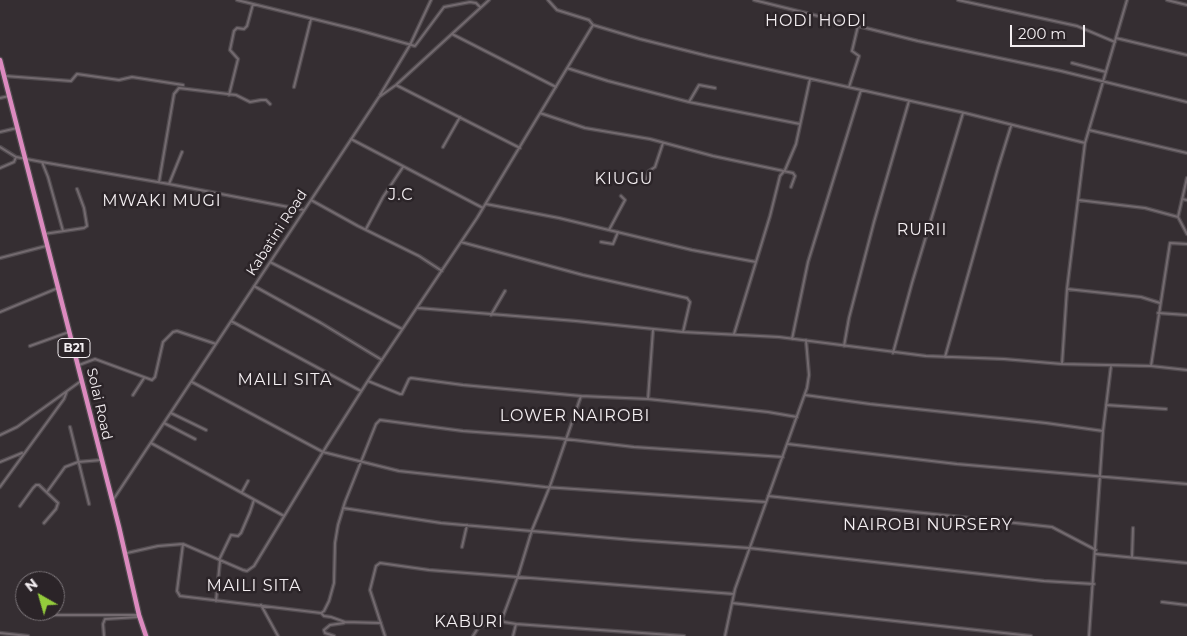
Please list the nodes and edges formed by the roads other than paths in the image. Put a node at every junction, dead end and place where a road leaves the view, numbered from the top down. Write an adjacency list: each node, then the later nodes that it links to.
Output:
1 (237, 0): 9 (street)
2 (431, 0): 18 (street)
3 (489, 0): 11 (street, Kabatini Road)
4 (548, 0): 13 (street)
5 (754, 0): 14 (street)
6 (958, 0): 17 (street)
7 (1127, 0): 16 (street)
8 (1167, 0): 10 (street)
9 (252, 4): 12 (street); 34 (street)
10 (1187, 5)
11 (480, 8): 15 (street, Kabatini Road); 18 (street)
12 (311, 19): 18 (street); 30 (street)
13 (593, 24): 22 (street); 25 (street)
14 (858, 26): 26 (street); 29 (street)
15 (452, 34): 28 (street, Kabatini Road); 31 (street)
16 (1116, 38): 17 (street); 19 (street)
17 (1116, 42): 23 (street)
18 (410, 45): 36 (street)
19 (1187, 55)
20 (0, 61): 24 (highway, Solai Road / B21)
21 (1072, 63): 23 (street)
22 (567, 68): 31 (street); 39 (street)
23 (1106, 72): 26 (street)
24 (5, 76): 27 (street); 35 (highway, Solai Road / B21)
25 (810, 78): 29 (street); 45 (street)
26 (1102, 82): 40 (street); 48 (street)
27 (183, 85)
28 (396, 85): 36 (street, Kabatini Road); 44 (street)
29 (849, 86): 33 (street)
30 (294, 87)
31 (556, 87): 42 (street)
32 (716, 88): 39 (street)
33 (861, 90): 38 (street); 109 (street)
34 (229, 95): 41 (street); 65 (street)
35 (9, 96): 37 (street); 47 (highway, Solai Road / B21)
36 (379, 97): 50 (street, Kabatini Road)
37 (0, 98)
38 (910, 101): 43 (street); 113 (street)
39 (689, 102): 45 (street)
40 (1187, 102)
41 (270, 104)
42 (540, 113): 51 (street); 55 (street)
43 (963, 113): 46 (street); 114 (street)
44 (460, 117): 54 (street); 55 (street)
45 (800, 124): 63 (street)
46 (1012, 126): 52 (street); 115 (street)
47 (17, 128): 49 (street); 59 (highway, Solai Road / B21)
48 (1089, 130): 52 (street); 57 (street)
49 (0, 132)
50 (350, 140): 61 (street); 72 (street, Kabatini Road)
51 (663, 143): 63 (street); 67 (street)
52 (1085, 143): 73 (street)
53 (0, 147): 58 (street)
54 (443, 147)
55 (520, 148): 75 (street)
56 (182, 152): 66 (street)
57 (1187, 153)
58 (16, 157): 59 (street); 62 (street)
59 (25, 159): 60 (street); 83 (highway, Solai Road / B21)
60 (42, 162): 65 (street); 81 (street)
61 (403, 167): 76 (street); 79 (street)
62 (0, 168)
63 (783, 172): 68 (street); 91 (street)
64 (1187, 178): 71 (street)
65 (159, 182): 66 (street)
66 (169, 184): 77 (street)
67 (646, 184)
68 (791, 187)
69 (77, 189): 81 (street)
70 (621, 196): 80 (street)
71 (1182, 199): 74 (street); 78 (street)
72 (311, 200): 77 (street, Kabatini Road); 79 (street)
73 (1078, 200): 78 (street); 95 (street)
74 (1187, 200)
75 (486, 204): 76 (street); 80 (street)
76 (483, 208): 85 (street)
77 (304, 210): 90 (street, Kabatini Road)
78 (1178, 217): 84 (street)
79 (366, 229): 92 (street)
80 (609, 230): 82 (street)
81 (62, 231): 83 (street)
82 (618, 232): 86 (street); 91 (street)
83 (44, 234): 88 (highway, Solai Road / B21)
84 (1187, 234)
85 (462, 242): 92 (street); 107 (street)
86 (601, 242)
87 (1187, 244): 97 (street)
88 (47, 245): 89 (street); 94 (highway, Solai Road / B21)
89 (0, 258)
90 (270, 262): 93 (street, Kabatini Road); 104 (street)
91 (756, 262): 108 (street)
92 (442, 271): 98 (street)
93 (254, 286): 103 (street, Kabatini Road); 116 (street)
94 (58, 288): 99 (street); 106 (highway, Solai Road / B21)
95 (1067, 289): 97 (street); 117 (street)
96 (505, 291): 102 (street)
97 (1160, 303): 100 (street)
98 (417, 308): 102 (street); 104 (street)
99 (0, 312)
100 (1158, 313): 101 (street); 120 (street)
101 (1187, 314)
102 (491, 315): 105 (street)
103 (232, 321): 111 (street, Kabatini Road); 127 (street)
104 (402, 329): 116 (street)
105 (653, 330): 107 (street); 131 (street)
106 (70, 332): 112 (street); 118 (highway, Solai Road / B21)
107 (683, 332): 108 (street)
108 (734, 334): 109 (street)
109 (792, 338): 110 (street)
110 (806, 340): 113 (street); 129 (street)
111 (216, 344): 122 (street); 125 (street, Kabatini Road)
112 (30, 346)
113 (844, 346): 114 (street)
114 (893, 353): 115 (street)
115 (945, 357): 117 (street)
116 (382, 360): 124 (street)
117 (1062, 364): 119 (street)
118 (78, 365): 122 (street); 123 (highway, Solai Road / B21)
119 (1111, 366): 120 (street); 132 (street)
120 (1151, 366): 121 (street)
121 (1187, 370)
122 (144, 378): 128 (street)
123 (81, 381): 126 (street); 148 (highway, Solai Road / B21)
124 (368, 381): 127 (street); 130 (street)
125 (191, 382): 134 (street, Kabatini Road); 146 (street)
126 (67, 390): 140 (street); 145 (street)
127 (361, 391): 146 (street)
128 (133, 395)
129 (805, 395): 135 (street); 139 (street)
130 (581, 396): 131 (street); 142 (street)
131 (648, 399): 135 (street)
132 (1106, 405): 133 (street); 139 (street)
133 (1166, 410)
134 (171, 413): 136 (street, Kabatini Road); 138 (street)
135 (796, 417): 144 (street)
136 (164, 423): 141 (street); 143 (street, Kabatini Road)
137 (70, 427): 150 (street)
138 (206, 430)
139 (1103, 431): 152 (street)
140 (0, 435)
141 (195, 438)
142 (565, 440): 147 (street); 151 (street); 155 (street)
143 (151, 443): 158 (street); 161 (street, Kabatini Road)
144 (788, 444): 147 (street); 152 (street)
145 (24, 452): 149 (street); 156 (street)
146 (323, 452): 151 (street); 166 (street)
147 (783, 457): 159 (street)
148 (101, 460): 150 (street); 161 (highway, Solai Road / B21)
149 (0, 462)
150 (78, 462): 157 (street); 163 (street)
151 (360, 463): 155 (street); 165 (street)
152 (1100, 476): 154 (street); 174 (street)
153 (248, 481): 158 (street)
154 (1187, 484)
155 (550, 486): 162 (street); 170 (street)
156 (0, 487)
157 (47, 492): 164 (street); 167 (street)
158 (242, 492): 160 (street)
159 (768, 496): 162 (street); 174 (street)
160 (254, 500): 166 (street); 178 (street)
161 (112, 502): 175 (highway, Solai Road / B21)
162 (766, 502): 173 (street)
163 (90, 504)
164 (20, 506)
165 (343, 508): 168 (street); 188 (street)
166 (284, 516): 178 (street)
167 (44, 523)
168 (467, 525): 170 (street); 172 (street)
169 (1133, 528): 177 (street)
170 (532, 530): 173 (street); 180 (street)
171 (183, 544): 175 (street); 178 (street); 183 (street)
172 (462, 547)
173 (749, 548): 181 (street); 182 (street)
174 (1096, 550): 176 (street)
175 (125, 554): 190 (highway, Solai Road / B21)
176 (1096, 554): 177 (street); 181 (street)
177 (1132, 557): 179 (street)
178 (220, 560): 183 (street)
179 (1187, 564)
180 (518, 576): 182 (street); 192 (street); 195 (street)
181 (1094, 584): 210 (street)
182 (734, 594): 185 (street)
183 (216, 601): 187 (street)
184 (1162, 602): 186 (street)
185 (732, 603): 208 (street); 209 (street)
186 (1187, 605)
187 (261, 606): 188 (street); 202 (street)
188 (321, 613): 191 (street)
189 (65, 615): 190 (street)
190 (139, 616): 200 (street); 201 (highway, Solai Road / B21)
191 (339, 620): 193 (street); 194 (street)
192 (503, 621): 196 (street); 205 (street)
193 (345, 622): 194 (street); 195 (street)
194 (338, 623): 203 (street)
195 (381, 623): 204 (street)
196 (516, 624): 198 (street); 206 (street)
197 (0, 633): 199 (street)
198 (640, 635): 207 (street)
199 (28, 636)
200 (104, 636)
201 (146, 636)
202 (278, 636)
203 (334, 636)
204 (385, 636)
205 (473, 636)
206 (513, 636)
207 (684, 636)
208 (725, 636)
209 (1031, 636)
210 (1089, 636)

